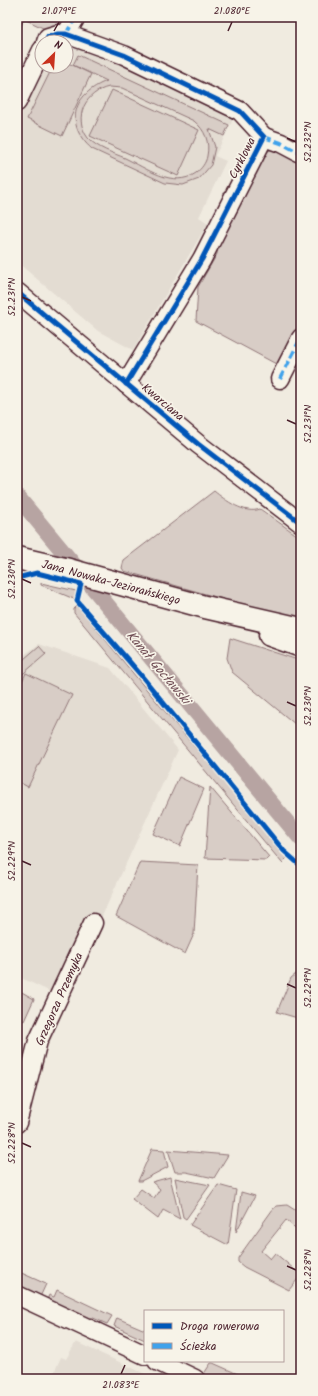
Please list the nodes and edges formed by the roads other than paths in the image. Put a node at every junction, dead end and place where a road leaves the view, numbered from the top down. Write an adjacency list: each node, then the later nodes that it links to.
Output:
1 (76, 17): 2 (street)
2 (66, 34)
3 (74, 37): 6 (street, Cyrklowa)
4 (34, 67): 5 (street)
5 (17, 102)
6 (264, 137): 7 (street); 11 (street, Cyrklowa)
7 (300, 151)
8 (17, 292): 11 (street, Kwarciana)
9 (301, 338): 10 (street)
10 (280, 379)
11 (126, 384): 12 (street, Kwarciana)
12 (298, 514)
13 (17, 558): 14 (street, Jana Nowaka-Jeziorańskiego)
14 (205, 607): 15 (street, Jana Nowaka-Jeziorańskiego); 16 (street, Jana Nowaka-Jeziorańskiego)
15 (301, 630)
16 (301, 646)
17 (93, 923): 18 (street, Grzegorza Przemyka)
18 (17, 1123)
19 (17, 1295): 20 (street)
20 (144, 1355)
21 (160, 1362): 22 (street)
22 (195, 1379)

